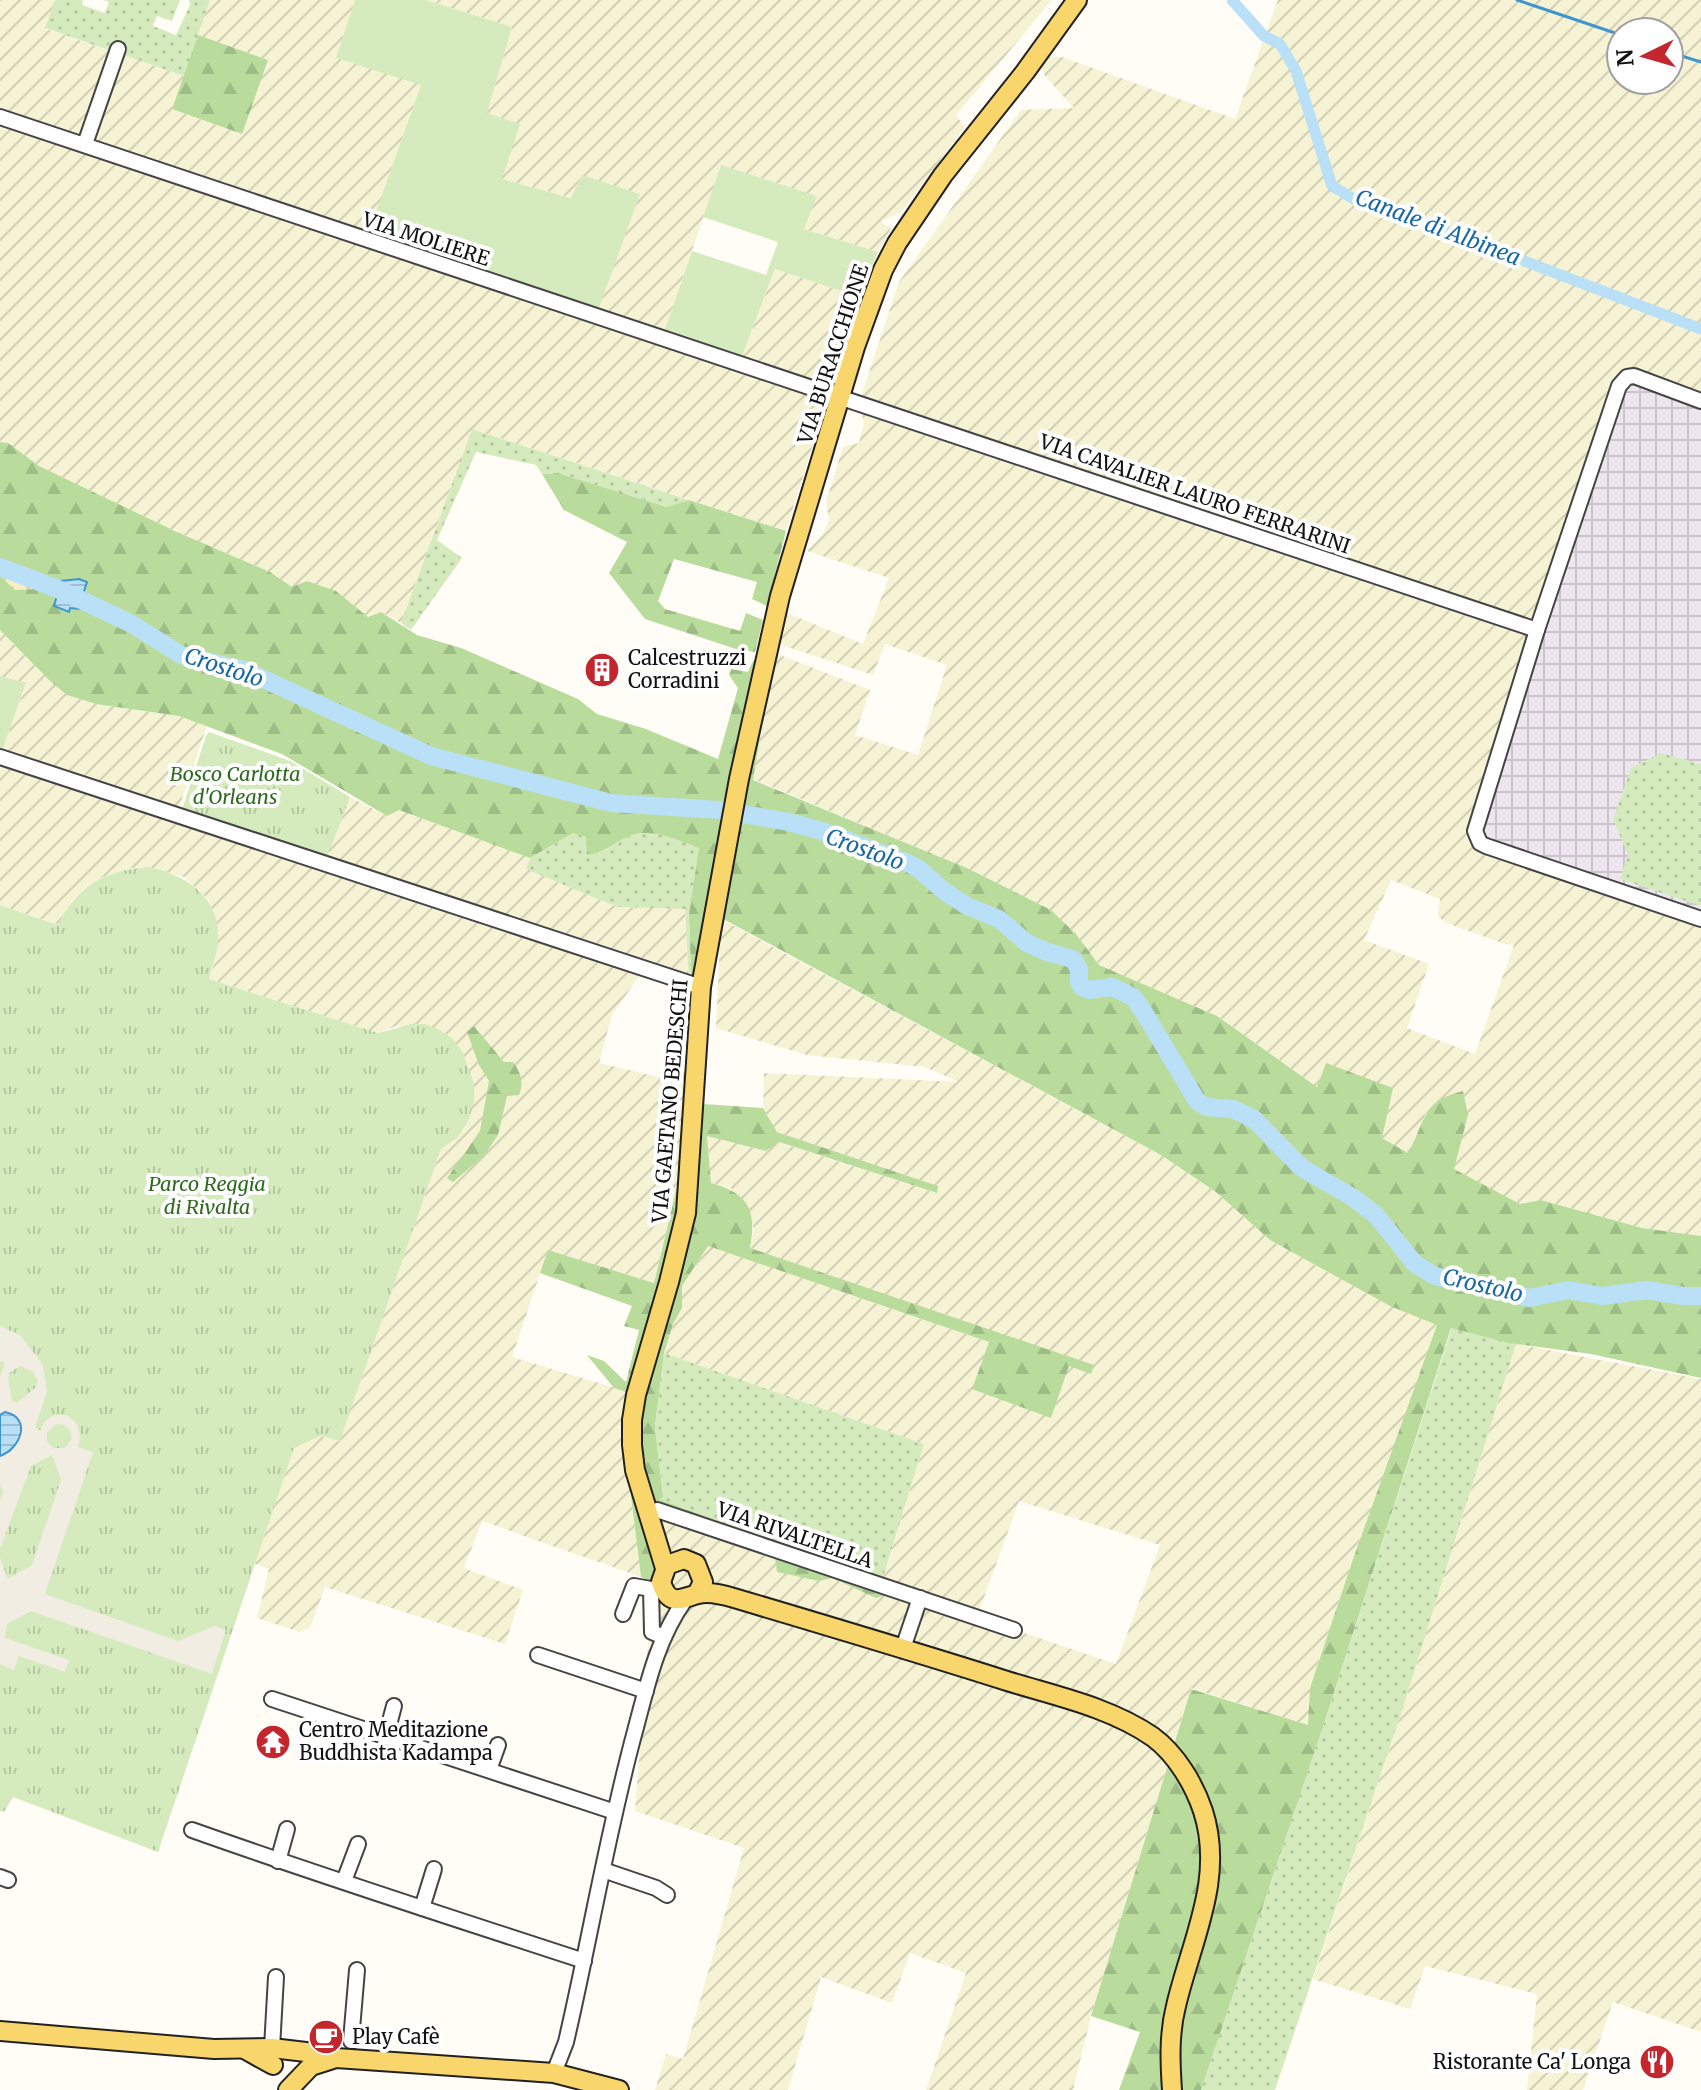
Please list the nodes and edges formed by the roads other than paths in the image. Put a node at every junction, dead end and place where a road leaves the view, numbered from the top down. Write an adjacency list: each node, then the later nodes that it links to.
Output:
1 (1077, 0): 5 (main road, VIA BURACCHIONE)
2 (118, 49): 4 (street)
3 (0, 117): 4 (street, VIA MOLIERE)
4 (85, 144): 5 (street, VIA MOLIERE)
5 (840, 397): 7 (street, VIA CAVALIER LAURO FERRARINI); 9 (main road, VIA BURACCHIONE)
6 (1701, 401): 7 (street)
7 (1537, 630): 10 (street)
8 (0, 757): 11 (street)
9 (740, 774): 11 (main road, VIA GAETANO BEDESCHI)
10 (1701, 919)
11 (701, 987): 12 (main road, VIA GAETANO BEDESCHI)
12 (654, 1516): 13 (main road, VIA GAETANO BEDESCHI); 14 (main road, VIA GAETANO BEDESCHI); 19 (street, VIA RIVALTELLA)
13 (684, 1559): 14 (main road); 15 (main road)
14 (665, 1568): 16 (main road)
15 (702, 1575): 17 (main road); 18 (main road)
16 (658, 1591): 18 (main road); 20 (street); 22 (street)
17 (728, 1596): 18 (main road); 23 (main road)
18 (691, 1597): 22 (street)
19 (920, 1598): 21 (street, VIA RIVALTELLA); 23 (street)
20 (623, 1614)
21 (1014, 1630)
22 (665, 1634): 25 (street)
23 (903, 1648): 49 (main road)
24 (538, 1655): 25 (street)
25 (646, 1691): 31 (street)
26 (272, 1699): 28 (street)
27 (394, 1706): 28 (street)
28 (386, 1736): 30 (street)
29 (498, 1745): 30 (street)
30 (489, 1770): 31 (street)
31 (615, 1812): 37 (street)
32 (287, 1829): 35 (street)
33 (192, 1830): 35 (street)
34 (358, 1844): 38 (street)
35 (278, 1861): 38 (street)
36 (434, 1869): 40 (street)
37 (603, 1870): 39 (street); 41 (street)
38 (344, 1881): 40 (street)
39 (667, 1895)
40 (422, 1908): 41 (street)
41 (584, 1961): 47 (street)
42 (357, 1970): 45 (street)
43 (276, 1977): 46 (street)
44 (0, 2031): 46 (main road)
45 (351, 2041)
46 (286, 2070): 47 (main road)
47 (554, 2073): 48 (main road)
48 (619, 2090)
49 (1172, 2090)

